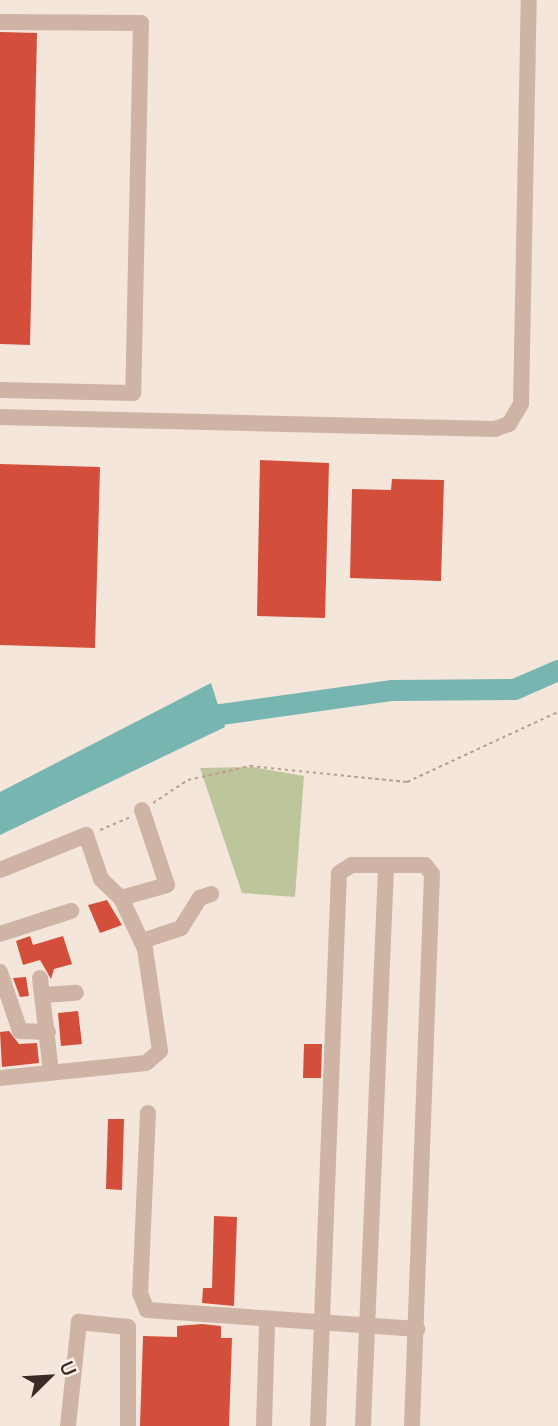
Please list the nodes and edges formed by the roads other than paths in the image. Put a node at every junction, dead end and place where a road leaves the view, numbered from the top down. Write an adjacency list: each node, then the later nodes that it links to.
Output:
1 (529, 0): 4 (street)
2 (0, 22): 3 (street)
3 (0, 390)
4 (0, 417)
5 (142, 810): 9 (street)
6 (386, 867): 22 (street); 23 (street); 24 (street)
7 (0, 870): 9 (street)
8 (211, 894): 12 (street)
9 (121, 898): 12 (street)
10 (71, 911): 11 (street)
11 (0, 934)
12 (142, 941): 18 (street)
13 (0, 972): 17 (street)
14 (40, 978): 16 (street)
15 (76, 993): 16 (street)
16 (44, 995): 17 (street)
17 (48, 1032): 18 (street)
18 (51, 1071): 19 (street)
19 (0, 1079)
20 (148, 1112): 21 (street)
21 (267, 1322): 22 (street); 27 (street)
22 (321, 1327): 23 (street); 28 (street)
23 (366, 1328): 24 (street); 29 (street)
24 (417, 1329): 30 (street)
25 (68, 1426): 26 (street)
26 (128, 1426)
27 (264, 1426)
28 (318, 1426)
29 (363, 1426)
30 (412, 1426)

